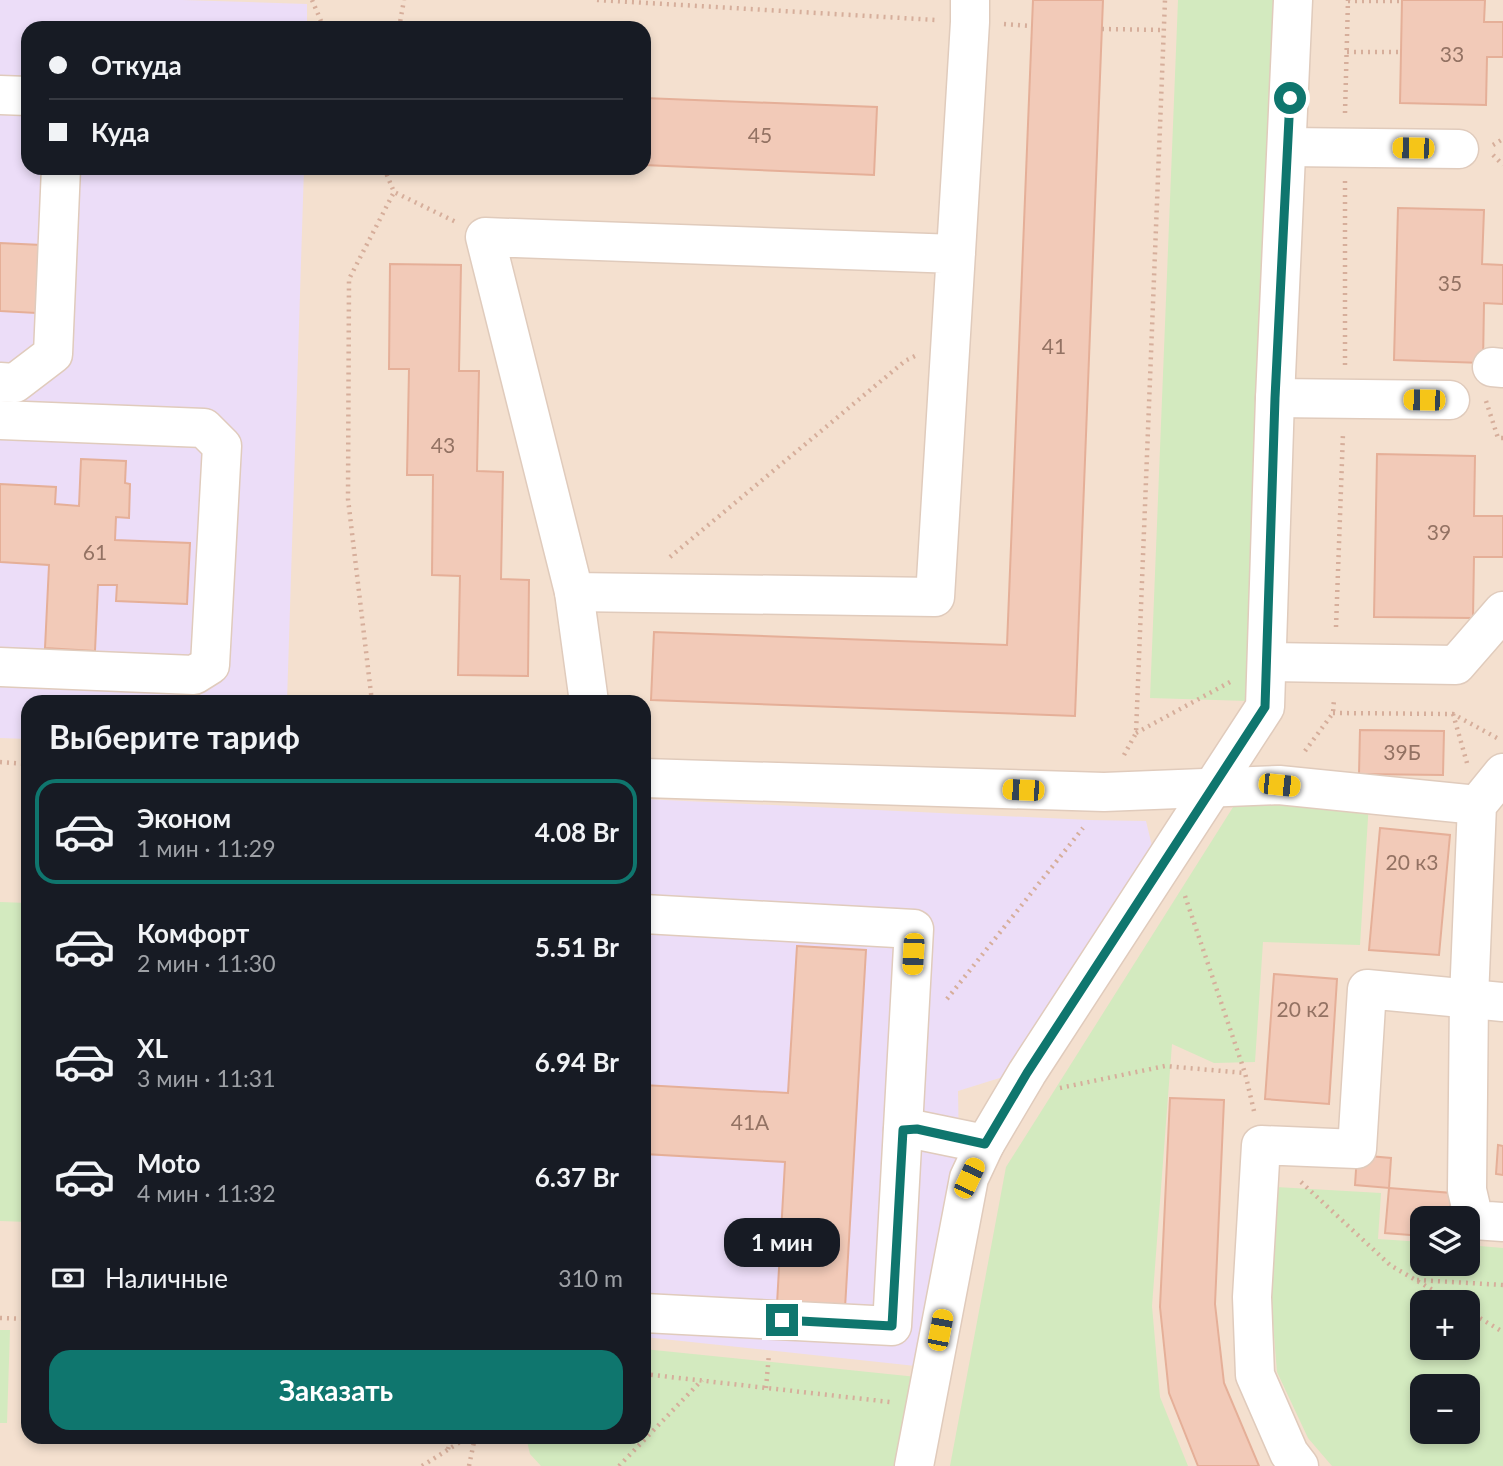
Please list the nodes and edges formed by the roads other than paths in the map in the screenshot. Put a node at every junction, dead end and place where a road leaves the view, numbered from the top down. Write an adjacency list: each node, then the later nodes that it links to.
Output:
1 (1293, 0): 5 (lane)
2 (970, 11): 8 (lane)
3 (0, 95): 4 (lane)
4 (21, 96)
5 (1288, 147): 6 (lane); 10 (lane)
6 (1459, 149)
7 (61, 175): 9 (lane)
8 (956, 254): 13 (lane); 13 (lane)
9 (0, 382)
10 (1275, 398): 11 (lane); 15 (lane)
11 (1450, 400)
12 (0, 420): 16 (lane)
13 (574, 592): 17 (lane)
14 (1503, 611): 15 (lane)
15 (1268, 662): 20 (lane)
16 (0, 667)
17 (588, 695)
18 (1485, 771): 21 (lane)
19 (651, 778): 20 (lane)
20 (1210, 788): 21 (lane); 25 (lane)
21 (1478, 804): 23 (lane)
22 (651, 914): 24 (lane)
23 (1486, 1000): 26 (lane); 29 (lane)
24 (903, 1130): 25 (lane); 27 (lane)
25 (985, 1144): 28 (lane)
26 (1503, 1222)
27 (651, 1313)
28 (914, 1466)
29 (1299, 1466)

